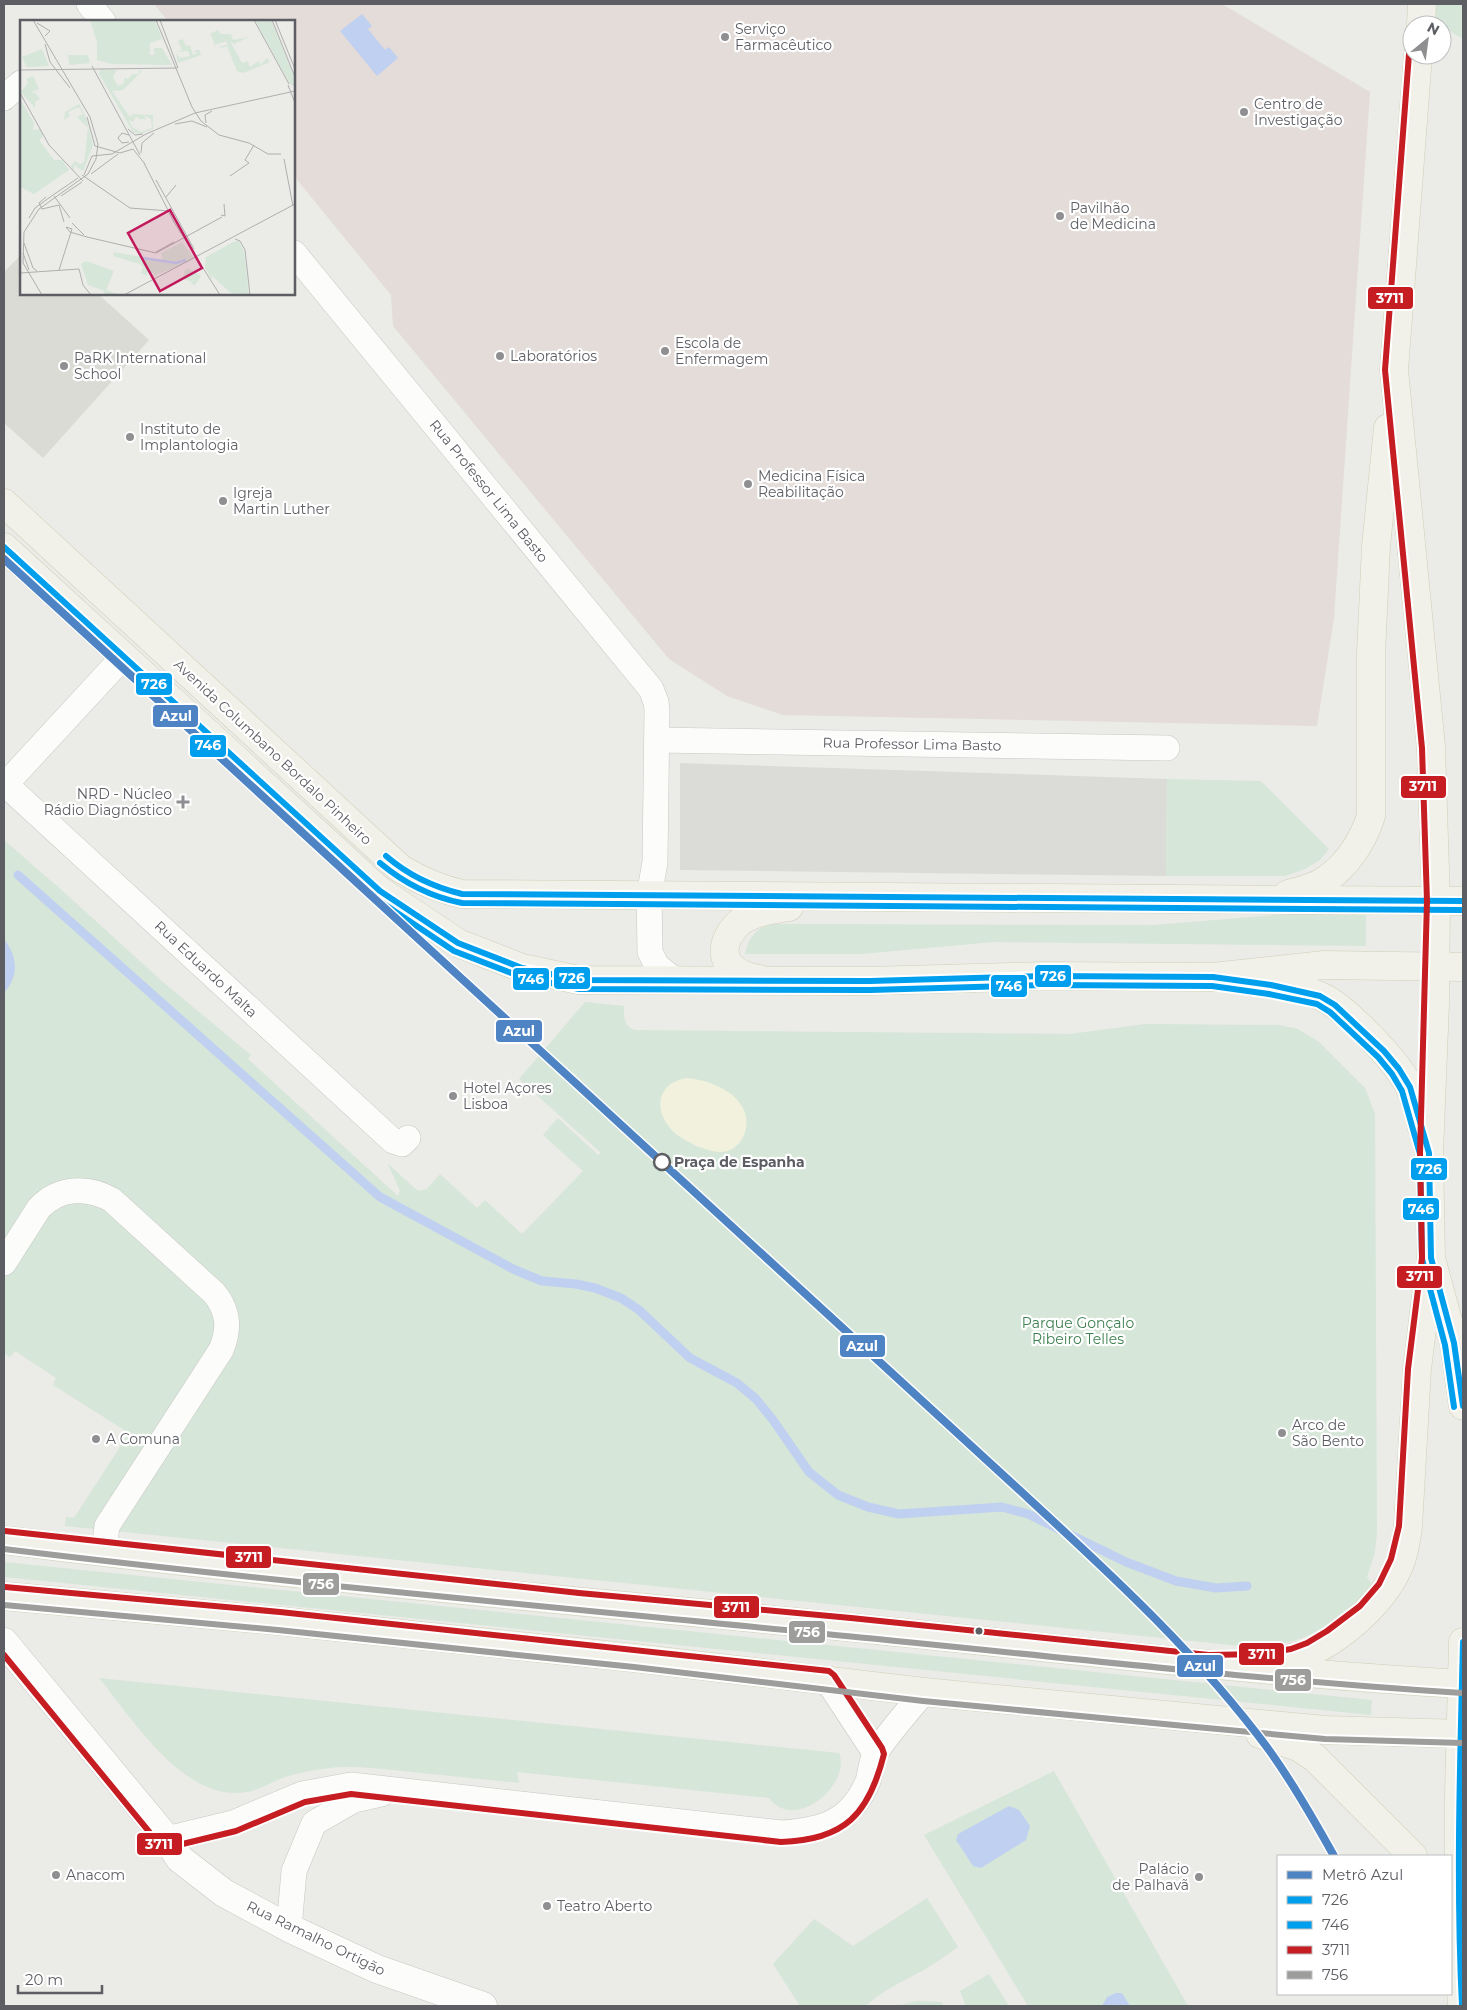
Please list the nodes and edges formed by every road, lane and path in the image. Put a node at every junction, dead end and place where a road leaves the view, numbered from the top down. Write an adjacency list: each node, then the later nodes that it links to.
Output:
1 (1417, 65): 5 (main road)
2 (20, 84): 3 (street)
3 (4, 98)
4 (295, 254): 9 (street, Rua Professor Lima Basto)
5 (1394, 370): 14 (main road); 15 (main road)
6 (4, 503): 12 (main road, Avenida Columbano Bordalo Pinheiro)
7 (4, 547): 8 (main road)
8 (124, 656): 11 (street, Rua Eduardo Malta); 20 (main road)
9 (657, 740): 10 (street, Rua Professor Lima Basto); 12 (street, Rua Professor Lima Basto)
10 (1167, 748)
11 (4, 784): 22 (street, Rua Eduardo Malta)
12 (648, 896): 13 (main road); 20 (street, Rua Professor Lima Basto)
13 (865, 898): 14 (main road); 21 (main road)
14 (1254, 900): 15 (main road)
15 (1436, 901): 16 (main road); 17 (main road)
16 (1463, 901)
17 (1435, 967): 18 (main road); 19 (main road); 23 (main road)
18 (1463, 967)
19 (1213, 977): 21 (main road); 23 (main road)
20 (694, 981): 21 (main road)
21 (777, 981)
22 (408, 1138)
23 (1429, 1152): 24 (main road)
24 (1431, 1258): 26 (main road); 32 (main road)
25 (4, 1263): 28 (street)
26 (1463, 1406)
27 (4, 1540): 28 (main road)
28 (104, 1552): 32 (main road)
29 (4, 1596): 33 (main road)
30 (4, 1642): 40 (street, Rua Ramalho Ortigão)
31 (1463, 1642): 34 (main road)
32 (1209, 1664): 34 (main road)
33 (828, 1680): 35 (main road); 38 (street)
34 (1462, 1684): 37 (main road)
35 (924, 1692): 36 (main road); 38 (street)
36 (1186, 1716): 37 (main road); 41 (main road)
37 (1461, 1734): 44 (main road)
38 (875, 1753): 39 (street)
39 (401, 1790): 40 (street); 43 (street)
40 (167, 1839): 43 (street, Rua Ramalho Ortigão)
41 (1412, 1855)
42 (1452, 1919): 44 (main road)
43 (289, 1928): 45 (street, Rua Ramalho Ortigão)
44 (1459, 1948): 46 (main road)
45 (483, 2006)
46 (1462, 2006)

